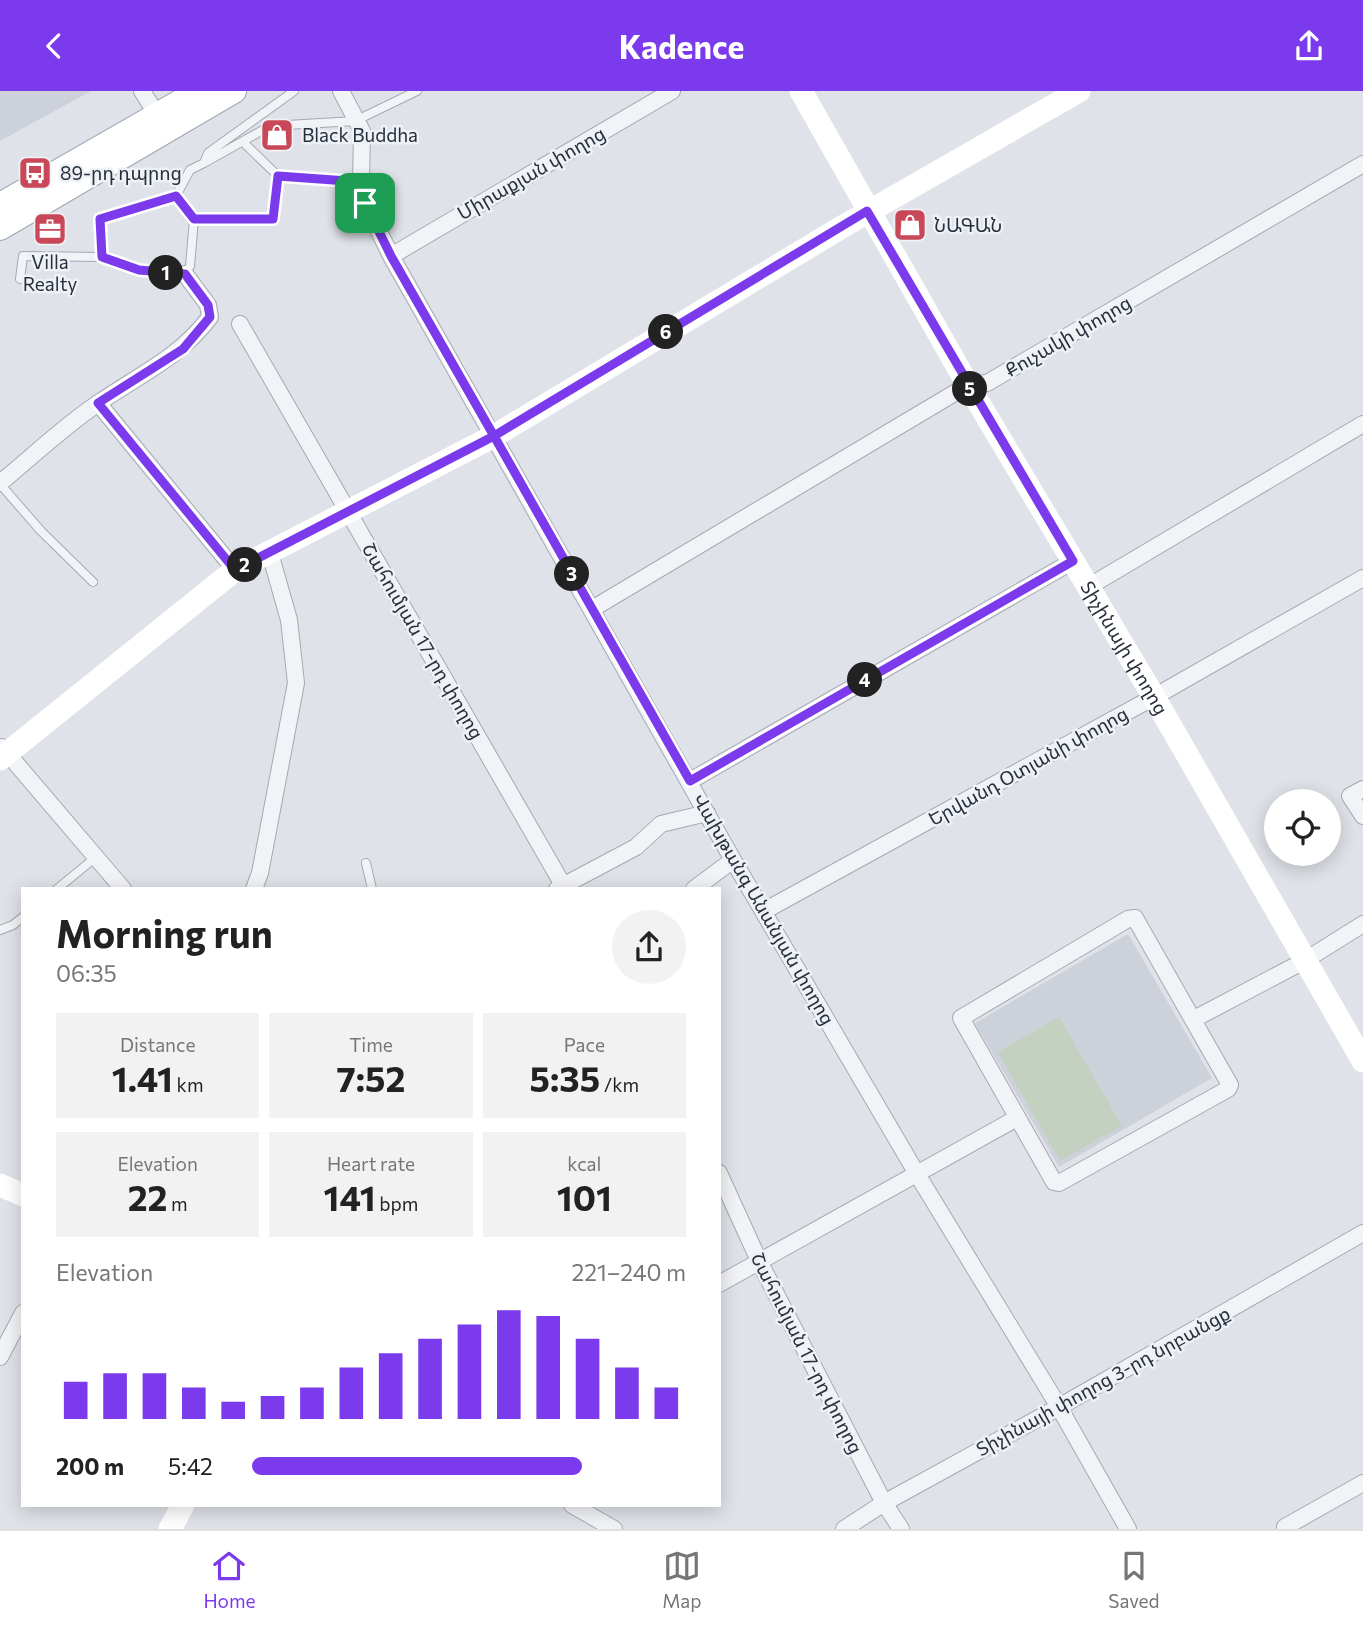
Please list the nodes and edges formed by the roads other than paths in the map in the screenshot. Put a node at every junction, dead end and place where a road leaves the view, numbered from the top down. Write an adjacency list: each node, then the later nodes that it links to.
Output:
1 (142, 91): 10 (street)
2 (199, 91): 10 (main road)
3 (234, 91): 21 (main road)
4 (294, 91): 13 (lane)
5 (341, 91): 11 (street, Վախթանգ Անանյան փողոց)
6 (416, 91): 11 (lane)
7 (672, 91): 22 (street, Միրաքյան փողոց)
8 (802, 91): 19 (street, Տիչինայի փողոց)
9 (1079, 91): 19 (street)
10 (157, 115): 18 (main road)
11 (355, 121): 12 (lane); 16 (street, Վախթանգ Անանյան փողոց)
12 (243, 142): 13 (lane); 15 (lane)
13 (204, 163): 17 (lane)
14 (1363, 164): 27 (street, Քուչակի փողոց)
15 (278, 176): 16 (lane); 20 (lane)
16 (361, 182): 22 (street, Վախթանգ Անանյան փողոց)
17 (176, 196): 20 (lane); 23 (lane)
18 (0, 205)
19 (867, 211): 27 (street, Տիչինայի փողոց); 30 (street)
20 (194, 219): 24 (lane)
21 (0, 227)
22 (391, 256): 30 (street, Վախթանգ Անանյան փողոց)
23 (102, 257): 24 (lane); 25 (lane)
24 (185, 274): 28 (street)
25 (20, 279)
26 (240, 324): 32 (street, Շահումյան 17-րդ փողոց)
27 (968, 385): 34 (street, Տիչինայի փողոց); 39 (street, Քուչակի փողոց)
28 (98, 403): 31 (street); 35 (street)
29 (1363, 424): 38 (street)
30 (494, 436): 32 (street); 39 (street, Վախթանգ Անանյան փողոց)
31 (0, 484): 37 (lane)
32 (349, 512): 33 (street); 53 (street, Շահումյան 17-րդ փողոց)
33 (270, 553): 35 (street); 51 (street)
34 (1073, 561): 38 (street, Տիչինայի փողոց); 42 (street)
35 (235, 570): 41 (street)
36 (1363, 578): 40 (street, Երվանդ Օտյանի փողոց)
37 (93, 582)
38 (1088, 587): 40 (street, Տիչինայի փողոց)
39 (592, 609): 42 (street, Վախթանգ Անանյան փողոց)
40 (1154, 697): 55 (street, Երվանդ Օտյանի փողոց); 59 (street, Տիչինայի փողոց)
41 (2, 752): 46 (street)
42 (690, 781): 44 (street, Վախթանգ Անանյան փողոց)
43 (1363, 789): 45 (street)
44 (706, 813): 47 (street, Վախթանգ Անանյան փողոց); 53 (street)
45 (1363, 815)
46 (96, 857): 49 (lane); 50 (street)
47 (733, 860): 54 (street); 55 (street, Վախթանգ Անանյան փողոց)
48 (366, 863): 52 (lane)
49 (59, 887)
50 (121, 887)
51 (255, 887)
52 (372, 887)
53 (560, 887)
54 (697, 887)
55 (764, 911): 63 (street, Վախթանգ Անանյան փողոց)
56 (21, 919): 58 (lane)
57 (1363, 925): 59 (street)
58 (0, 930)
59 (1304, 961): 60 (street); 61 (street, Տիչինայի փողոց)
60 (1194, 1019): 62 (street); 62 (street)
61 (1363, 1061)
62 (1017, 1118): 63 (street)
63 (917, 1174): 68 (street); 72 (street, Վախթանգ Անանյան փողոց)
64 (721, 1177): 68 (street, Շահումյան 17-րդ փողոց)
65 (0, 1185): 66 (street)
66 (21, 1194)
67 (1363, 1233): 72 (street, Տիչինայի փողոց 3-րդ նրբանցք)
68 (760, 1263): 69 (street); 74 (street, Շահումյան 17-րդ փողոց)
69 (721, 1283)
70 (21, 1317): 71 (street)
71 (0, 1357)
72 (1059, 1407): 74 (street, Տիչինայի փողոց 3-րդ նրբանցք); 82 (street, Վախթանգ Անանյան փողոց)
73 (1363, 1483): 77 (street)
74 (884, 1503): 80 (street, Տիչինայի փողոց 3-րդ նրբանցք); 81 (street, Շահումյան 17-րդ փողոց)
75 (182, 1507): 78 (street)
76 (576, 1507): 79 (street)
77 (1285, 1527)
78 (170, 1529)
79 (614, 1529)
80 (844, 1529)
81 (901, 1529)
82 (1128, 1529)

